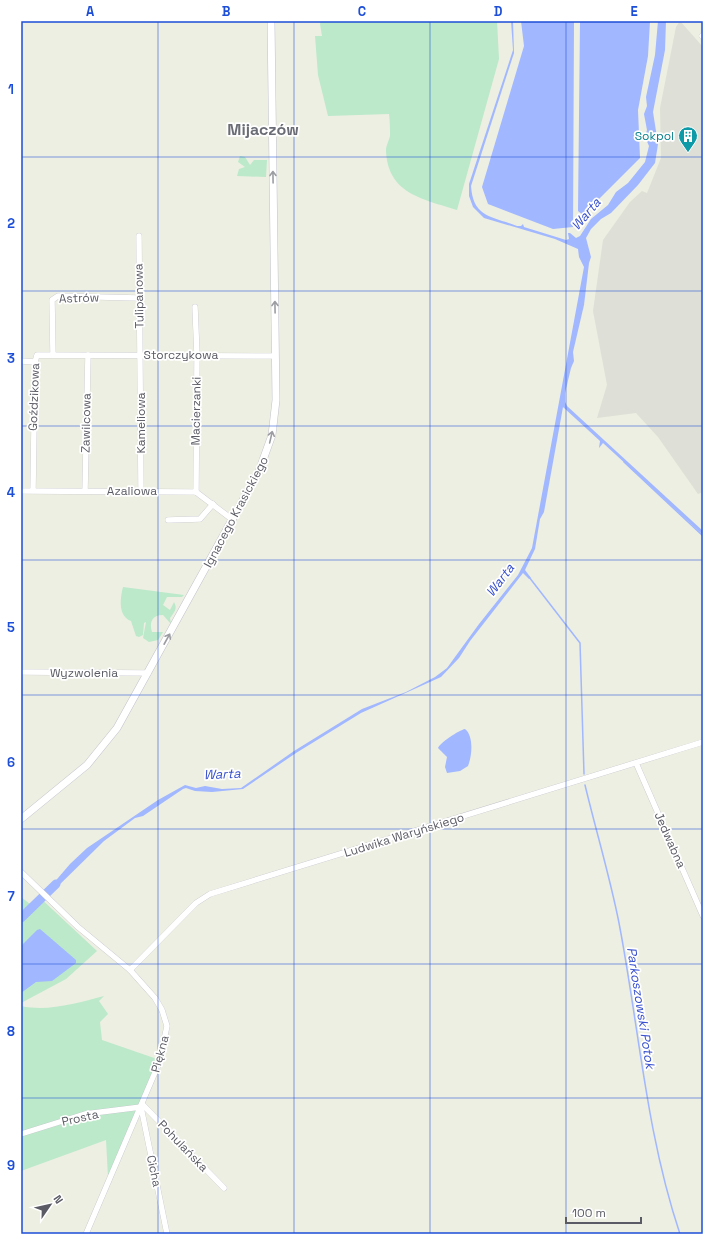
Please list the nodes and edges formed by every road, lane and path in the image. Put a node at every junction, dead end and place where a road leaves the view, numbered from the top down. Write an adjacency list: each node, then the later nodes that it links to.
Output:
1 (271, 21): 9 (street, Ignacego Krasickiego, one-way to 1)
2 (138, 236): 3 (street, Tulipanowa)
3 (138, 298): 5 (street, Astrów); 7 (street, Tulipanowa)
4 (195, 307): 8 (street, Macierzanki)
5 (53, 355): 6 (street, Goździkowa); 11 (street, Goździkowa)
6 (88, 355): 7 (street, Storczykowa); 14 (street, Zawilcowa)
7 (141, 355): 8 (street, Storczykowa); 15 (street, Kameliowa)
8 (197, 355): 9 (street, Storczykowa); 16 (street, Macierzanki)
9 (275, 356): 19 (street, Ignacego Krasickiego, one-way to 9)
10 (21, 361): 11 (street)
11 (35, 362): 12 (street, Goździkowa)
12 (33, 490): 13 (street, Azaliowa); 14 (street, Azaliowa)
13 (21, 491)
14 (85, 491): 15 (street, Azaliowa)
15 (141, 491): 16 (street, Azaliowa)
16 (196, 492): 17 (street)
17 (213, 504): 18 (street); 19 (street)
18 (168, 520)
19 (233, 520): 21 (street, Ignacego Krasickiego, one-way to 19)
20 (21, 672): 21 (street, Wyzwolenia)
21 (148, 673): 24 (street, Ignacego Krasickiego)
22 (703, 742): 23 (street, Ludwika Waryńskiego)
23 (636, 763): 26 (street, Jedwabna); 27 (street, Ludwika Waryńskiego)
24 (21, 818)
25 (21, 872): 27 (street, Piękna)
26 (703, 916)
27 (130, 970): 28 (street, Piękna)
28 (142, 1106): 29 (street, Prosta); 30 (street, Pohulańska); 31 (street, Piękna); 32 (street, Cicha)
29 (21, 1134)
30 (224, 1188)
31 (86, 1234)
32 (167, 1234)

